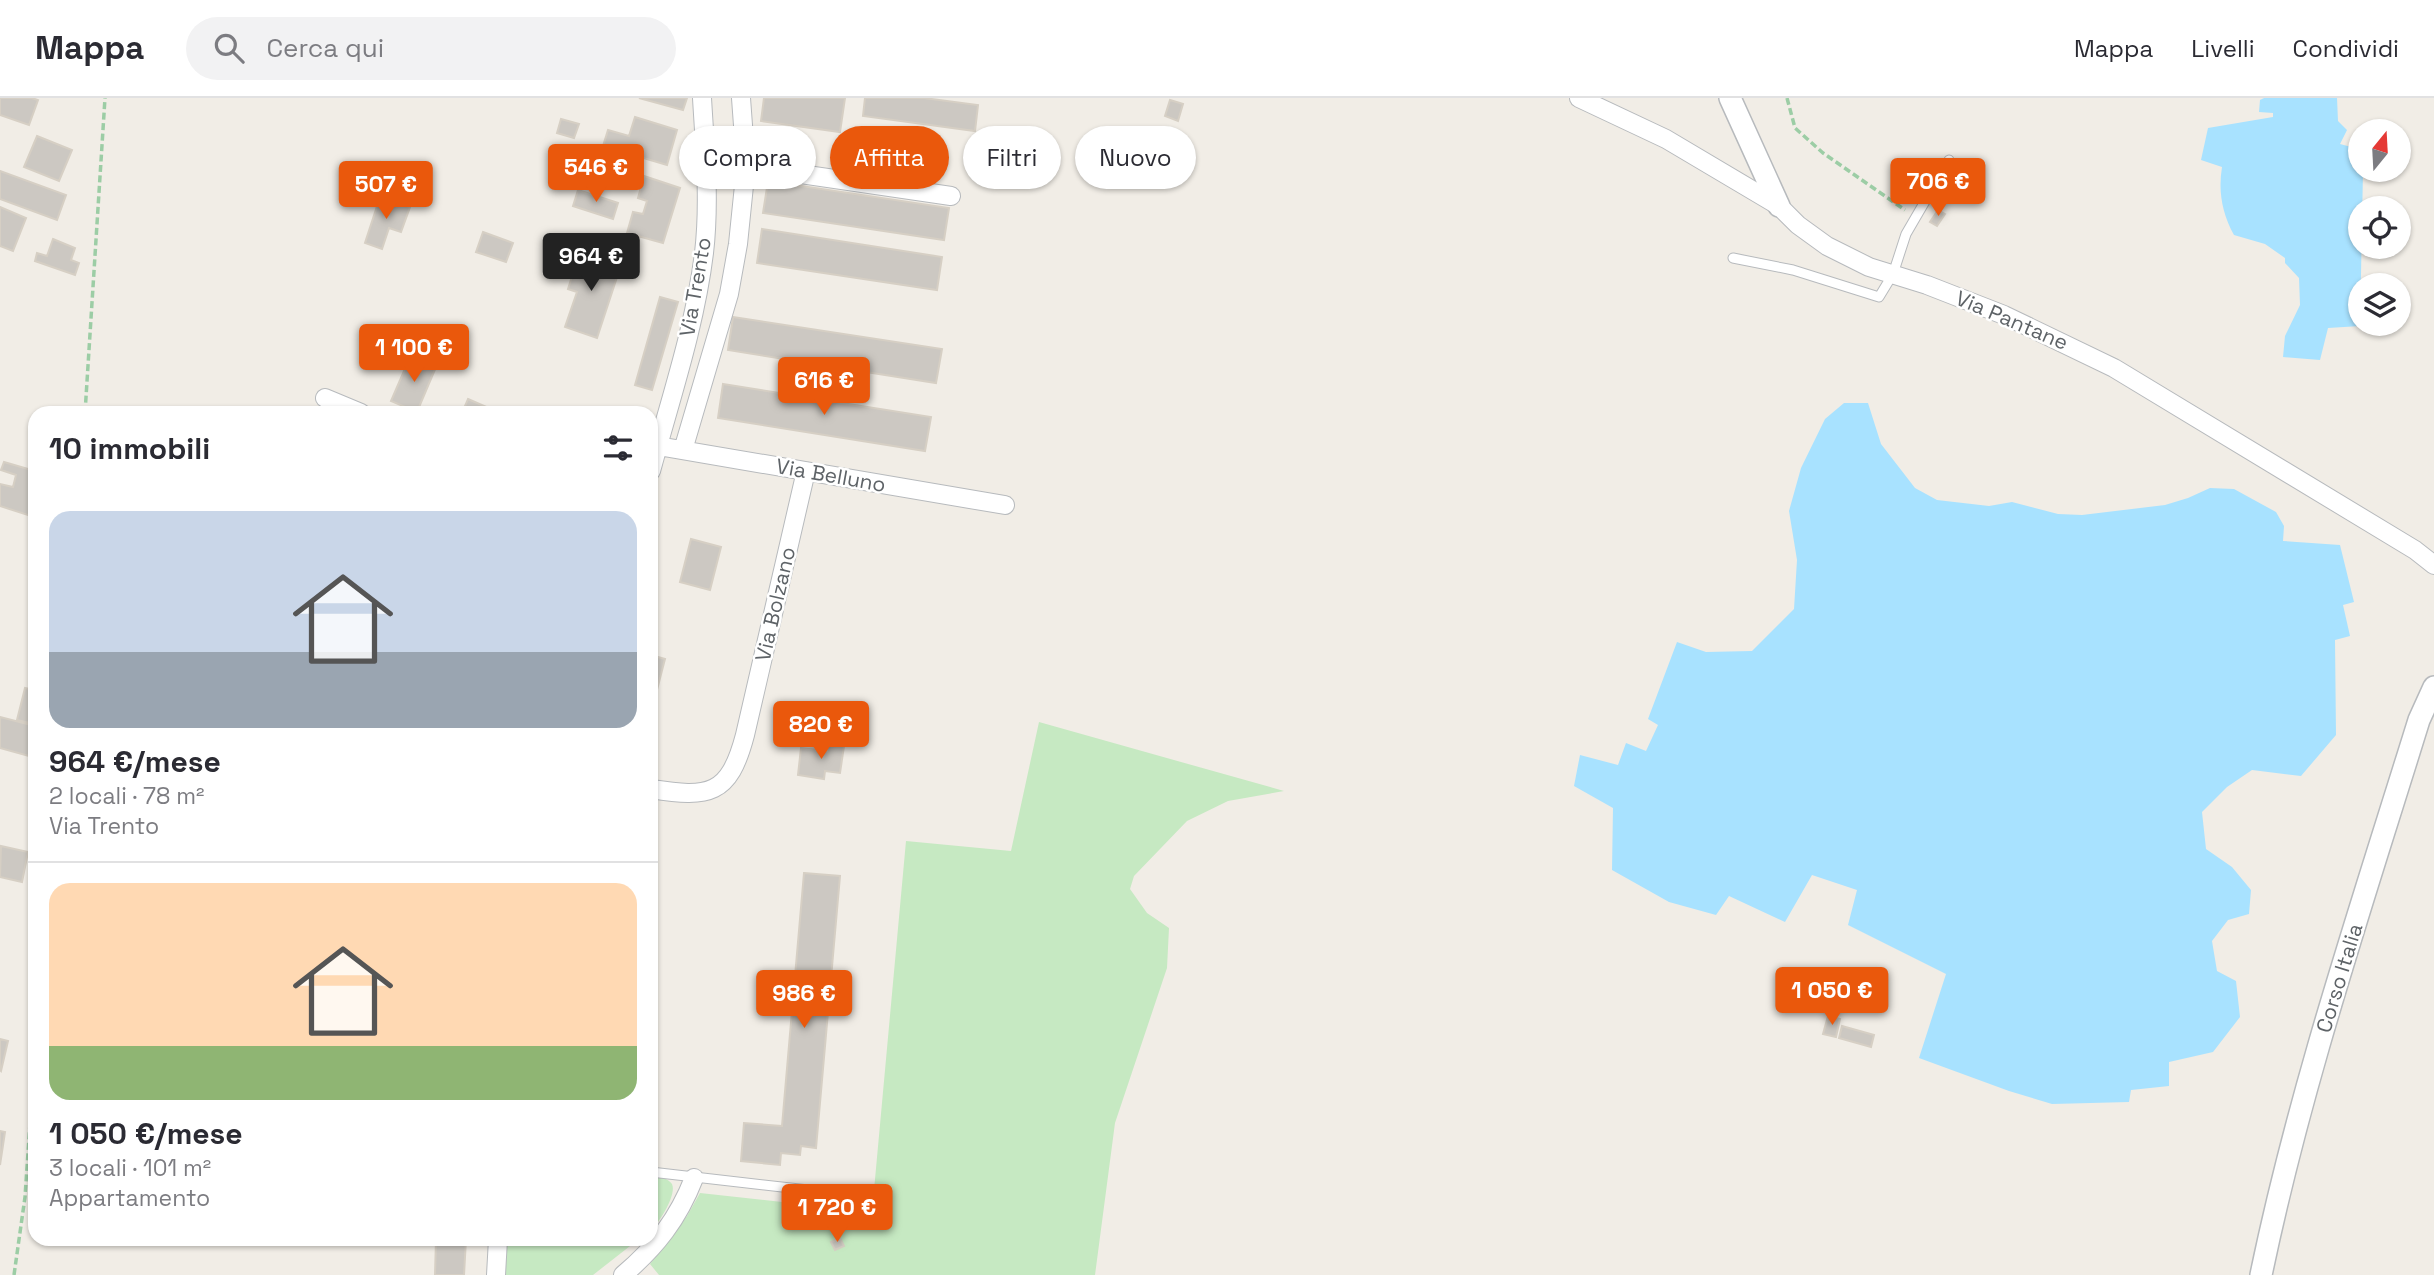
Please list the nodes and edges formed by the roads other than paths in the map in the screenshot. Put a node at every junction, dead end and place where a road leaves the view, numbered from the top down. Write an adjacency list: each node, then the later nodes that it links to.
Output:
1 (702, 98): 5 (street, Via Trento)
2 (741, 98): 6 (street)
3 (1579, 98): 12 (street, Via Pantane)
4 (1730, 98): 12 (street)
5 (704, 126)
6 (743, 126)
7 (1949, 160): 14 (lane)
8 (816, 176): 11 (street)
9 (706, 189): 17 (street, Via Trento)
10 (744, 189): 18 (street)
11 (951, 195)
12 (1779, 206): 14 (street, Via Pantane)
13 (1733, 258): 14 (lane)
14 (1893, 274): 21 (street, Via Pantane)
15 (325, 398): 16 (street)
16 (344, 406)
17 (658, 446): 18 (street, Via Belluno)
18 (683, 450): 19 (street, Via Belluno)
19 (806, 471): 20 (street, Via Belluno); 23 (street, Via Bolzano)
20 (1005, 505)
21 (2434, 565)
22 (2434, 687): 32 (street, Corso Italia)
23 (658, 790)
24 (658, 1173): 25 (lane)
25 (694, 1178): 26 (lane); 27 (street)
26 (817, 1191)
27 (658, 1241)
28 (498, 1246): 30 (street)
29 (654, 1246): 31 (street)
30 (496, 1275)
31 (623, 1275)
32 (2261, 1275)

